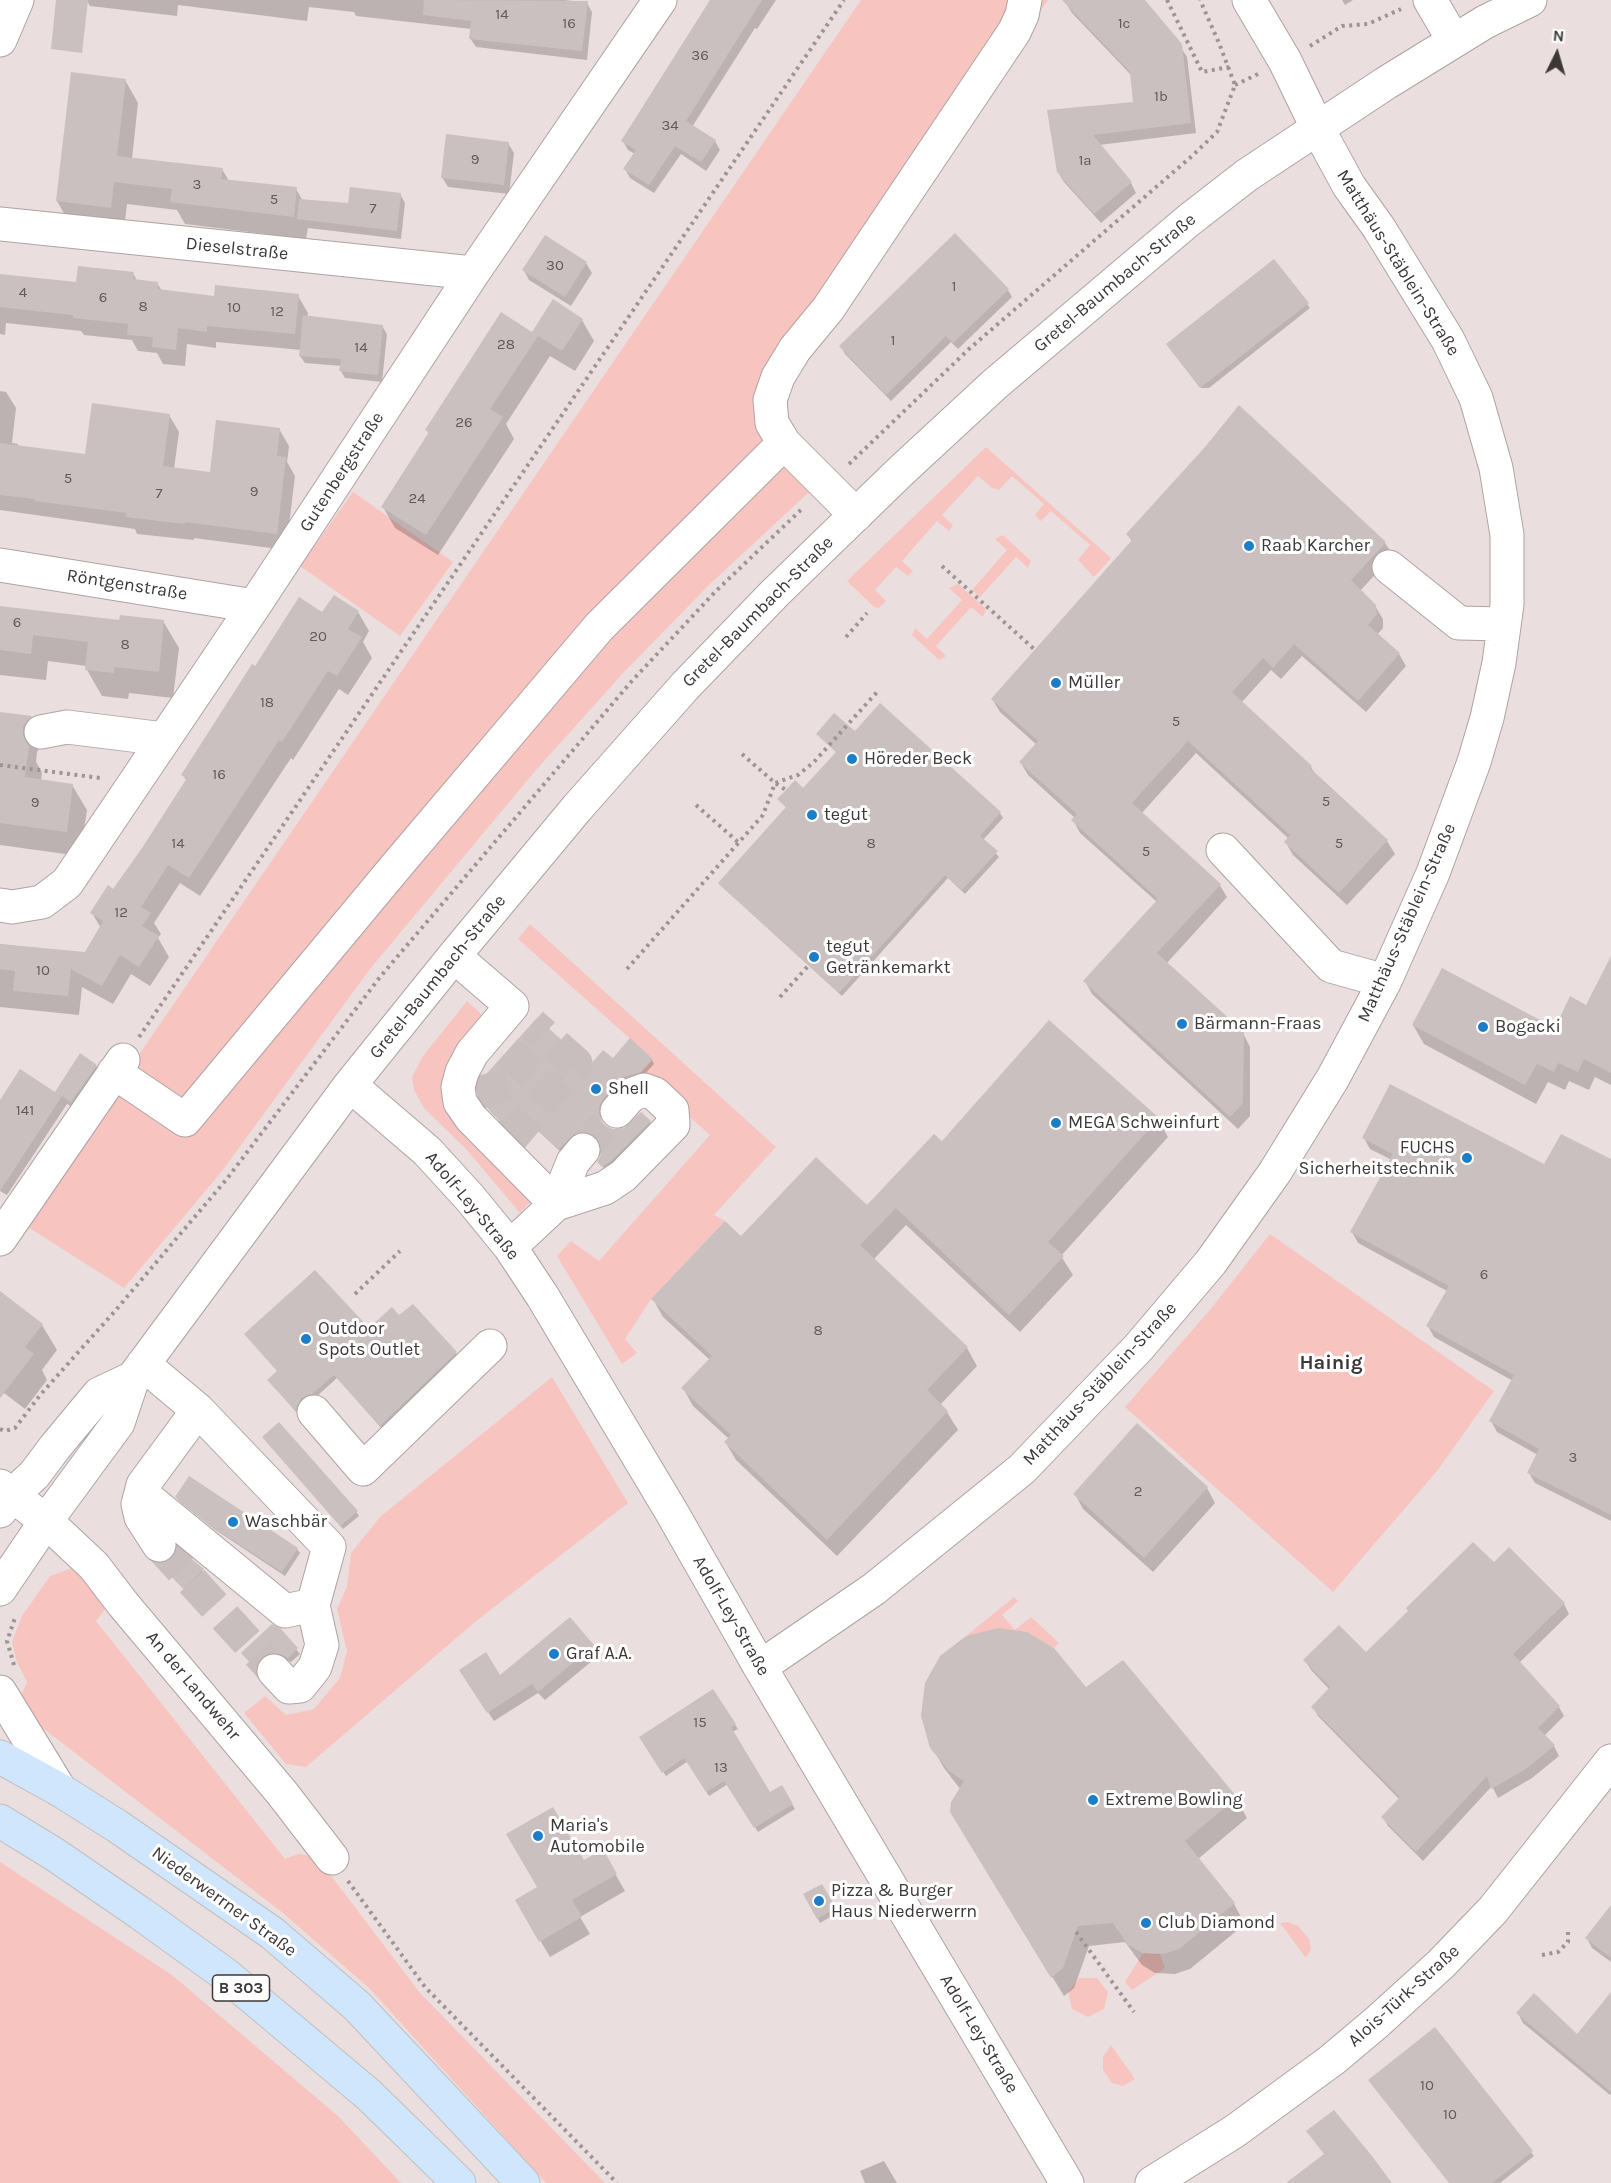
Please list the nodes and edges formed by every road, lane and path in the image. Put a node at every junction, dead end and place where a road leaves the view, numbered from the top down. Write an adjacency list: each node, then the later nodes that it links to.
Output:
1 (17, 0): 11 (street)
2 (660, 0): 17 (street, Gutenbergstraße)
3 (844, 0): 45 (path)
4 (1025, 0): 18 (street)
5 (1167, 0): 13 (path)
6 (1200, 0): 13 (path)
7 (1249, 0): 15 (street, Matthäus-Stäblein-Straße)
8 (1530, 0): 12 (street, Gretel-Baumbach-Straße)
9 (1419, 2): 10 (path); 12 (street)
10 (1342, 26)
11 (0, 40)
12 (1454, 40): 15 (street, Gretel-Baumbach-Straße)
13 (1229, 67): 14 (path)
14 (1235, 85)
15 (1318, 129): 19 (street, Gretel-Baumbach-Straße); 25 (street, Matthäus-Stäblein-Straße)
16 (0, 224): 17 (street, Dieselstraße)
17 (473, 273): 23 (street, Gutenbergstraße)
18 (784, 443): 19 (street); 45 (street)
19 (856, 515): 40 (street, Gretel-Baumbach-Straße)
20 (0, 565): 23 (street, Röntgenstraße)
21 (942, 566): 27 (path)
22 (1389, 567): 25 (street)
23 (254, 606): 30 (street, Gutenbergstraße)
24 (867, 613): 26 (path)
25 (1504, 624): 43 (street, Matthäus-Stäblein-Straße)
26 (846, 637)
27 (1034, 649)
28 (878, 691): 33 (path)
29 (41, 732): 30 (street)
30 (164, 739): 34 (street, Gutenbergstraße)
31 (742, 754): 33 (path)
32 (0, 765): 34 (path)
33 (775, 783): 35 (path); 37 (path)
34 (131, 789): 39 (street, Gutenbergstraße)
35 (786, 790)
36 (696, 805): 37 (path)
37 (738, 842): 42 (path)
38 (1223, 850): 43 (street)
39 (0, 905)
40 (454, 956): 46 (street, Gretel-Baumbach-Straße); 49 (street)
41 (809, 965): 44 (path)
42 (627, 969)
43 (1385, 981): 66 (street, Matthäus-Stäblein-Straße)
44 (780, 997)
45 (119, 1066): 50 (street)
46 (350, 1085): 51 (street, Adolf-Ley-Straße); 55 (street, Gretel-Baumbach-Straße)
47 (617, 1111): 49 (street)
48 (583, 1150): 49 (street)
49 (556, 1204): 51 (street)
50 (0, 1239)
51 (510, 1247): 66 (street, Adolf-Ley-Straße)
52 (400, 1251): 53 (path)
53 (355, 1294)
54 (490, 1346): 57 (street)
55 (138, 1371): 56 (street); 61 (street, Gretel-Baumbach-Straße); 62 (street, Gretel-Baumbach-Straße)
56 (198, 1410): 60 (street); 65 (street)
57 (314, 1412)
58 (23, 1418): 59 (path)
59 (0, 1429)
60 (141, 1493): 63 (street); 65 (street)
61 (4, 1497): 62 (street)
62 (46, 1521): 64 (street, Gretel-Baumbach-Straße); 73 (street, An der Landwehr)
63 (159, 1545)
64 (8, 1601): 68 (path)
65 (313, 1605): 67 (street)
66 (760, 1667): 81 (street, Adolf-Ley-Straße)
67 (274, 1671)
68 (8, 1682): 71 (street)
69 (0, 1757): 71 (main road, Niederwerrner Straße)
70 (1611, 1761): 82 (street, Alois-Türk-Straße)
71 (60, 1790): 79 (main road, Niederwerrner Straße)
72 (0, 1821): 78 (main road, B 303)
73 (332, 1858): 80 (path)
74 (1569, 1929): 76 (path)
75 (1076, 1932): 77 (path)
76 (1542, 1955)
77 (1134, 2012)
78 (459, 2183)
79 (523, 2183)
80 (617, 2183)
81 (1067, 2183)
82 (1152, 2183)

